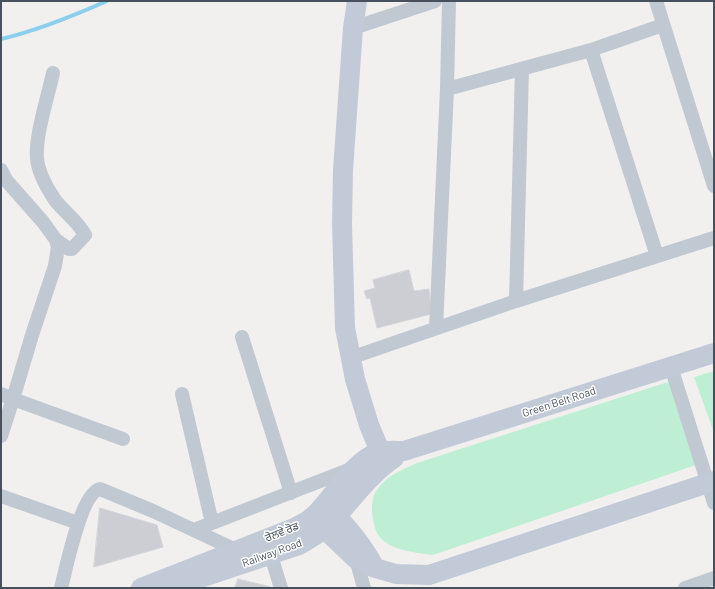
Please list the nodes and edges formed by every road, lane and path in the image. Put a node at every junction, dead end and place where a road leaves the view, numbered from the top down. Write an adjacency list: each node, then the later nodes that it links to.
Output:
1 (357, 1): 6 (street)
2 (435, 1): 6 (street)
3 (448, 1): 10 (street)
4 (656, 1): 5 (street)
5 (663, 25): 7 (street); 12 (street)
6 (353, 28): 20 (street)
7 (591, 50): 8 (street); 15 (street)
8 (522, 69): 10 (street); 16 (street)
9 (53, 74): 14 (street)
10 (447, 89): 17 (street)
11 (1, 170): 14 (street)
12 (714, 186)
13 (714, 238): 15 (street)
14 (56, 240): 23 (street)
15 (657, 256): 16 (street)
16 (516, 301): 17 (street)
17 (436, 328): 20 (street)
18 (242, 337): 30 (street)
19 (714, 353): 21 (street, Green Belt Road)
20 (350, 358): 27 (street)
21 (671, 367): 26 (street, Green Belt Road); 29 (street)
22 (182, 394): 35 (street)
23 (7, 396): 24 (street); 25 (street)
24 (1, 436)
25 (123, 439)
26 (404, 451): 27 (street, Railway Road)
27 (382, 458): 28 (street); 33 (street, Railway Road)
28 (356, 468): 30 (street); 33 (street)
29 (711, 482): 32 (street); 40 (street)
30 (291, 493): 35 (street)
31 (1, 496): 34 (street)
32 (714, 504)
33 (324, 516): 37 (street, Railway Road); 39 (street); 40 (street)
34 (78, 523): 36 (street); 43 (street)
35 (212, 523): 36 (street)
36 (194, 530): 38 (street)
37 (268, 546): 38 (street, ਰੇਲਵੇ ਰੋਡ); 44 (street, Railway Road); 45 (street)
38 (236, 550): 42 (street, ਰੇਲਵੇ ਰੋਡ)
39 (356, 559): 40 (street); 46 (street)
40 (375, 568)
41 (714, 578): 47 (street)
42 (153, 586)
43 (61, 588)
44 (181, 588)
45 (281, 588)
46 (364, 588)
47 (685, 588)

